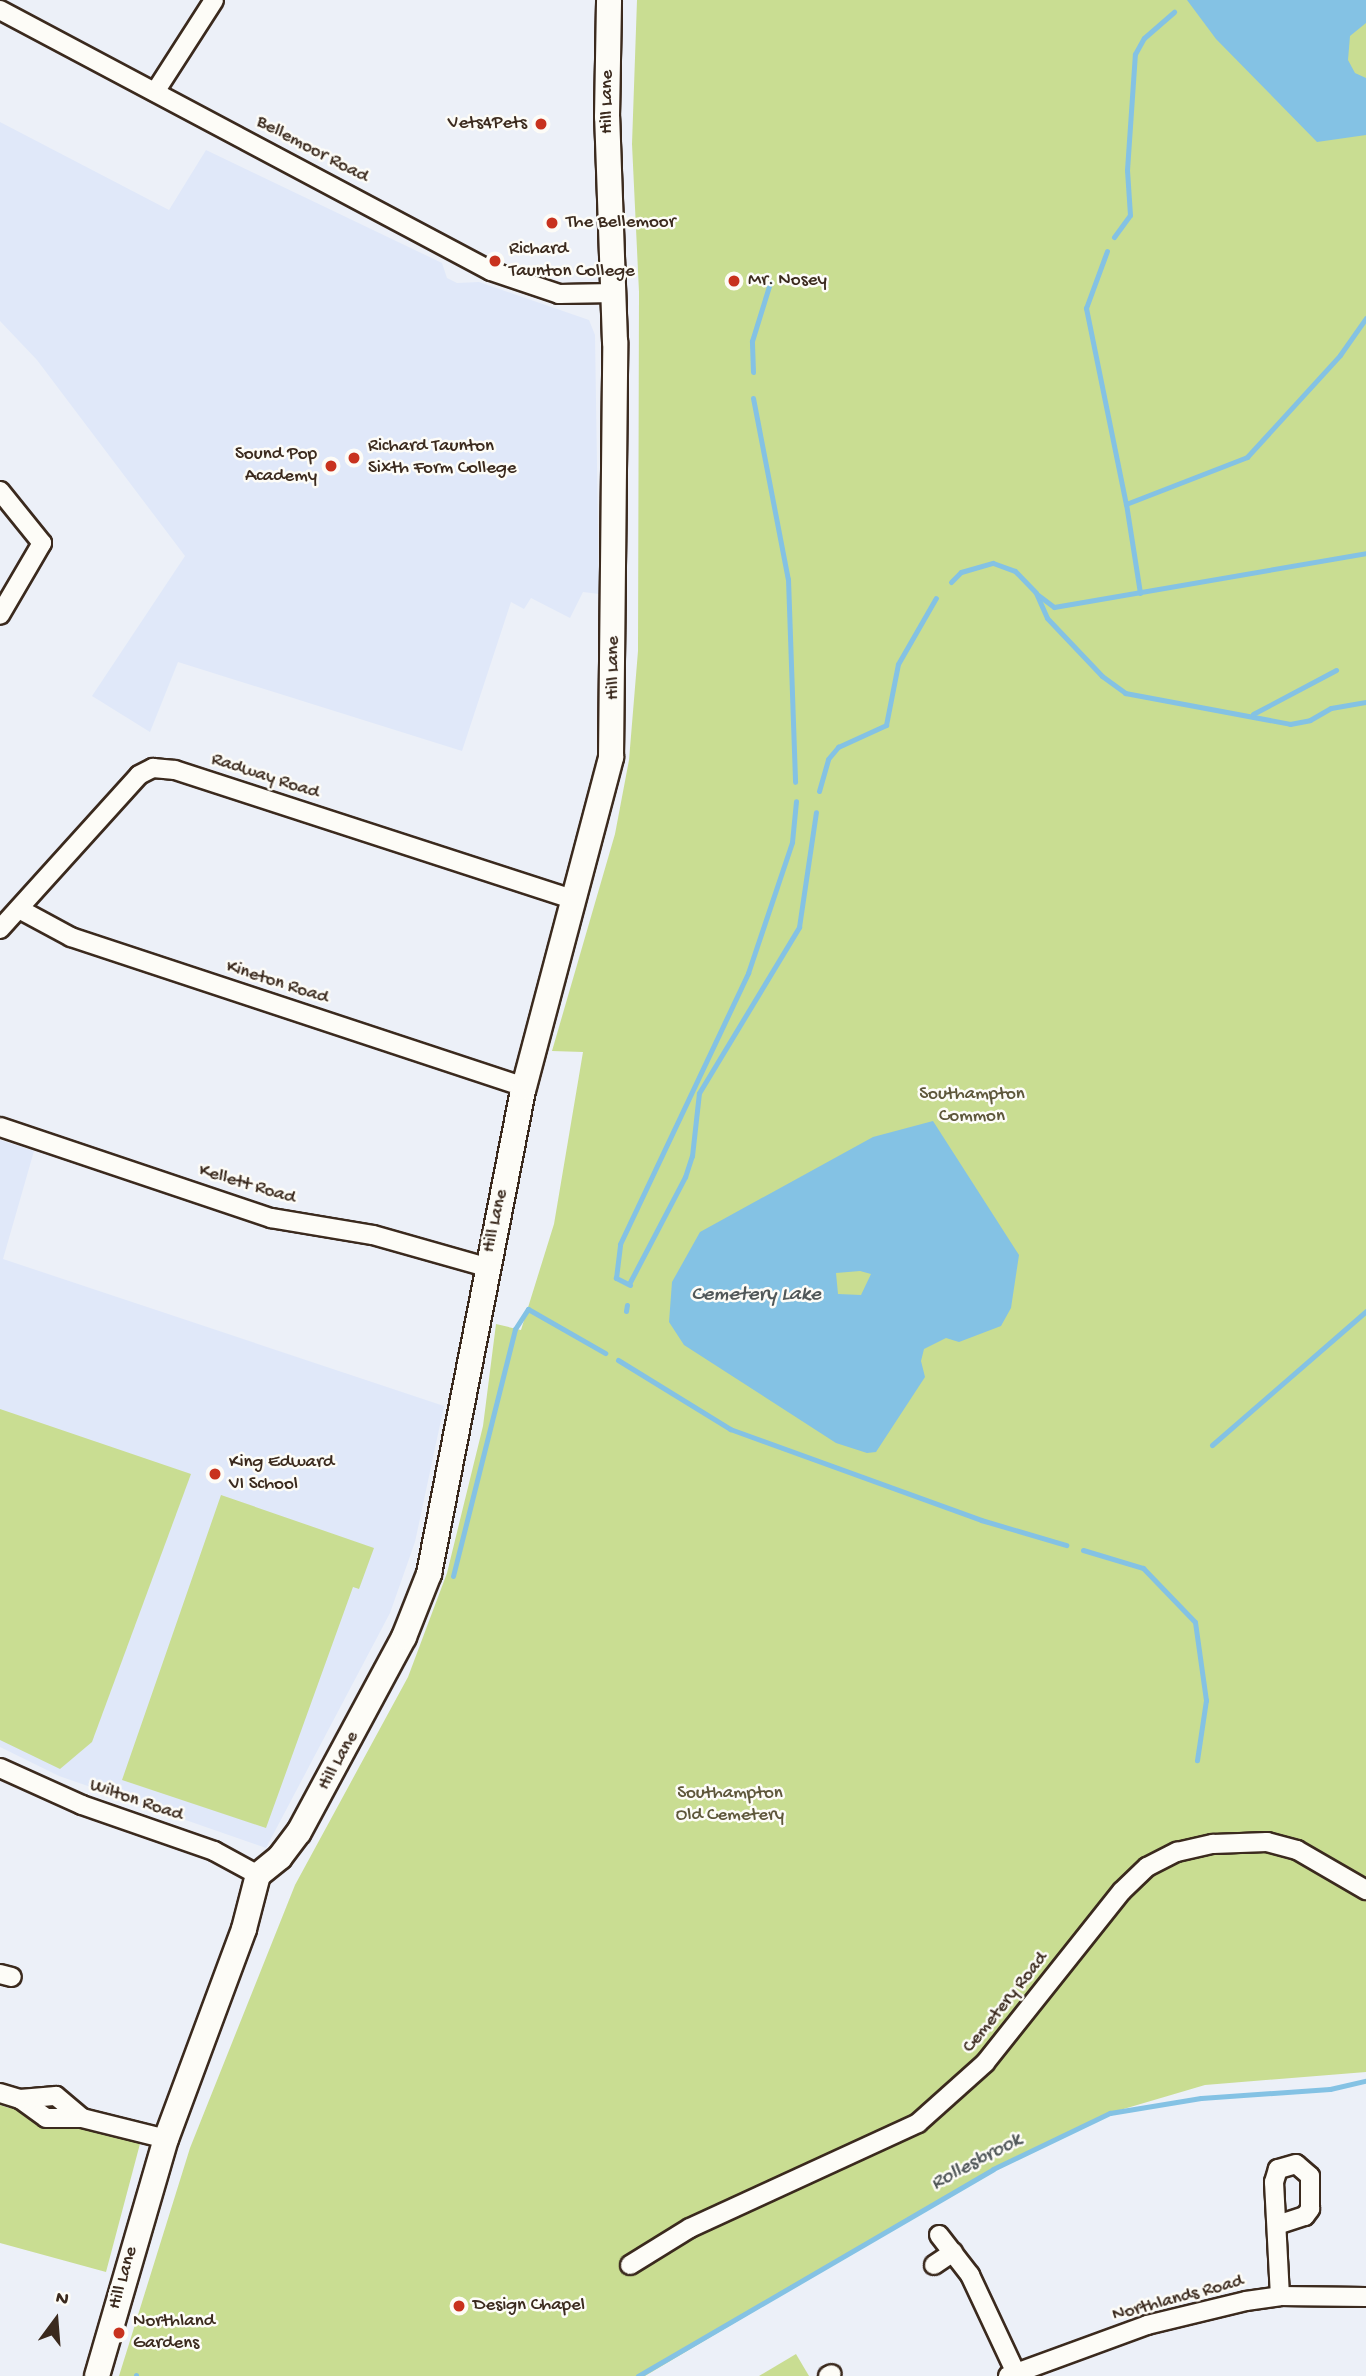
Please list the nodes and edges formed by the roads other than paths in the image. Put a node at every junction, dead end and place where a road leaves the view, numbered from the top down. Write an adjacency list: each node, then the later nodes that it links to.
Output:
1 (214, 0): 4 (street)
2 (610, 0): 5 (street, Hill Lane)
3 (0, 10): 4 (street, Bellemoor Road)
4 (155, 92): 5 (street, Bellemoor Road)
5 (614, 293): 8 (street, Hill Lane)
6 (0, 491): 7 (street)
7 (0, 615)
8 (575, 900): 9 (street, Radway Road); 11 (street, Hill Lane)
9 (21, 910): 10 (street, Radway Road); 11 (street, Kineton Road)
10 (0, 929)
11 (524, 1087): 13 (street, Hill Lane)
12 (0, 1127): 13 (street, Kellett Road)
13 (486, 1267): 15 (street, Hill Lane)
14 (0, 1768): 15 (street, Wilton Road)
15 (258, 1875): 18 (street, Hill Lane)
16 (1366, 1890): 22 (street, Cemetery Road)
17 (0, 2093): 18 (street)
18 (166, 2139): 27 (street, Hill Lane)
19 (1277, 2225): 24 (street)
20 (939, 2235): 21 (street)
21 (953, 2252): 23 (street); 26 (street)
22 (630, 2265)
23 (934, 2265)
24 (1280, 2296): 25 (street, Northlands Road); 26 (street, Northlands Road)
25 (1366, 2297)
26 (1012, 2374)
27 (97, 2376)

